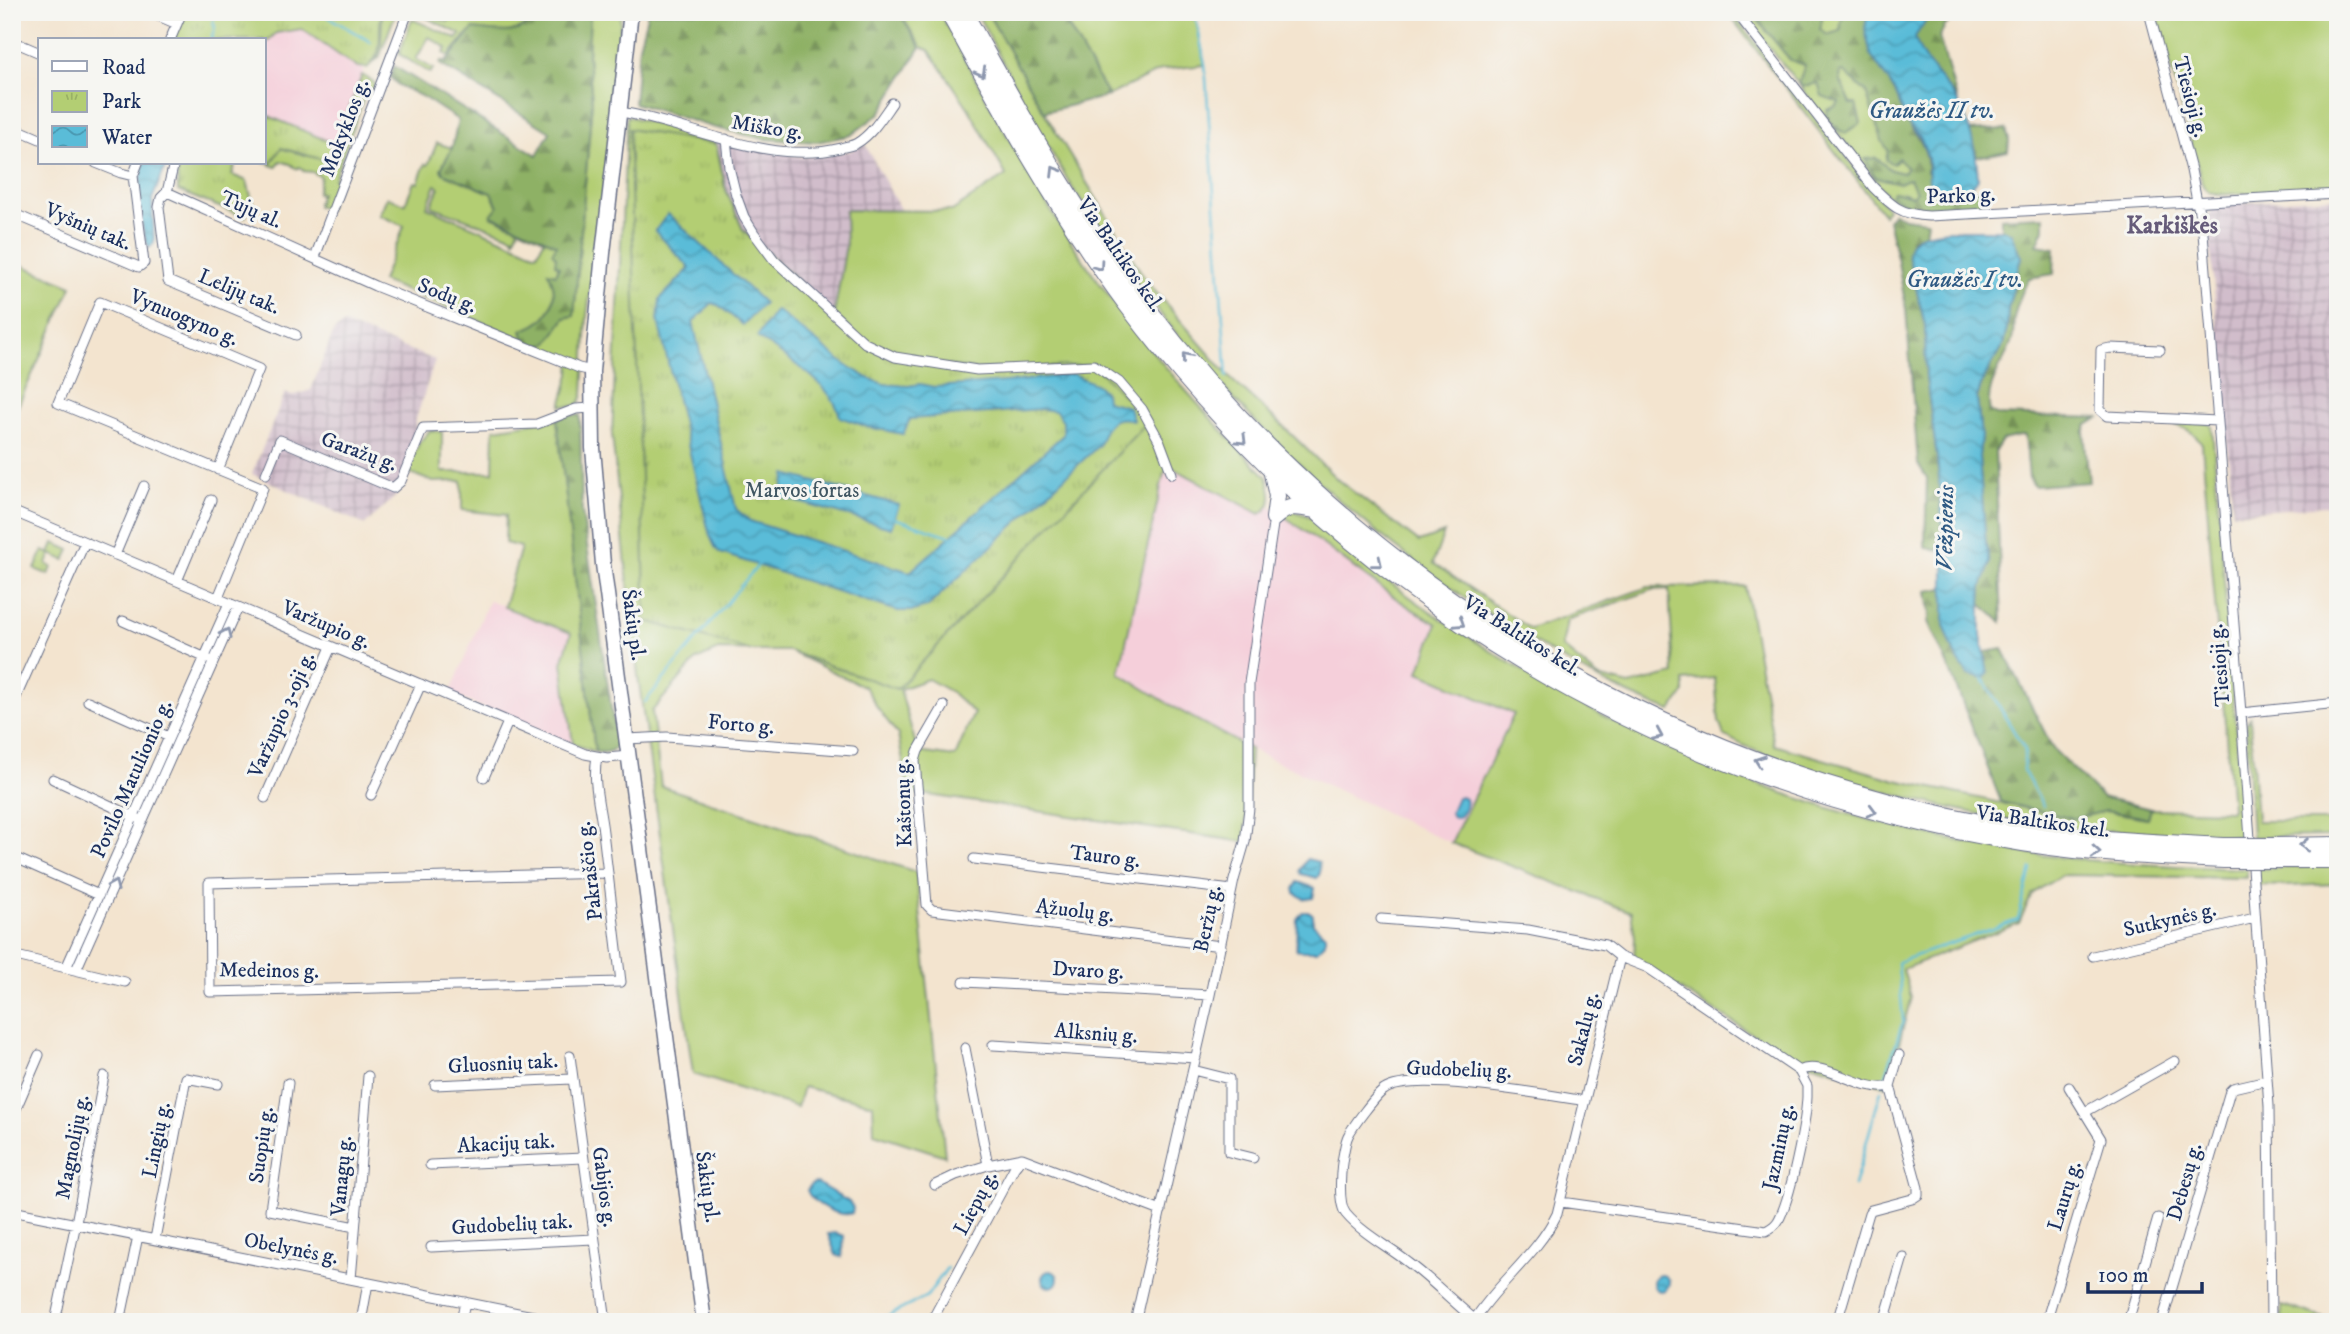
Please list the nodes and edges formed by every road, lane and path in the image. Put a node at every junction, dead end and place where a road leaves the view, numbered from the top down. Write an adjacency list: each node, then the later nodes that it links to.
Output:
1 (149, 12): 9 (street)
2 (182, 12): 9 (street)
3 (408, 12): 27 (street, Mokyklos g.)
4 (631, 12): 14 (main road, Šakių pl.)
5 (948, 12): 33 (highway, Via Baltikos kel., one-way to 33)
6 (964, 12): 59 (highway, Via Baltikos kel., one-way to 6)
7 (1736, 12): 24 (street, Parko g.)
8 (2149, 12): 24 (street, Tiesioji g.)
9 (177, 24): 10 (street)
10 (171, 38)
11 (12, 41): 12 (street)
12 (38, 52)
13 (892, 103): 17 (street, Miško g.)
14 (621, 112): 17 (street, Miško g.); 30 (main road, Šakių pl.)
15 (12, 127): 16 (street)
16 (38, 138)
17 (726, 139): 36 (street)
18 (98, 164): 21 (street)
19 (138, 164): 21 (street)
20 (174, 164): 22 (street)
21 (133, 176): 25 (street, Vyšnių tak.)
22 (167, 192): 26 (street, Tujų al.); 28 (street, Lelijų tak.)
23 (2338, 194): 24 (street, Parko g.)
24 (2199, 202): 32 (street, Tiesioji g.)
25 (12, 214)
26 (291, 247): 27 (street, Sodų g.)
27 (316, 257): 30 (street, Sodų g.)
28 (296, 335)
29 (2160, 349): 32 (street)
30 (592, 371): 31 (main road, Šakių pl.)
31 (592, 408): 35 (street, Garažų g.); 62 (main road, Šakių pl.)
32 (2218, 421): 56 (street, Tiesioji g.)
33 (1271, 469): 39 (highway, Via Baltikos kel.); 41 (highway)
34 (218, 470): 34 (street, Vynuogyno g.); 46 (street, Vynuogyno g.)
35 (266, 474)
36 (1172, 474)
37 (144, 486): 44 (street)
38 (211, 500): 45 (street)
39 (1315, 510): 41 (highway); 73 (highway, Via Baltikos kel., one-way to 73)
40 (14, 512): 42 (street); 43 (street, Varžupio g.)
41 (1274, 518): 79 (street, Beržų g.)
42 (12, 523)
43 (85, 542): 44 (street, Varžupio g.); 54 (street)
44 (115, 555): 45 (street, Varžupio g.)
45 (177, 582): 46 (street, Varžupio g.)
46 (218, 598): 47 (street, Varžupio g.)
47 (233, 605): 49 (street, Varžupio g.); 50 (street, Povilo Matulionio g.)
48 (123, 621): 50 (street)
49 (331, 647): 51 (street, Varžupio g.); 70 (street, Varžupio 3-oji g.)
50 (209, 659): 61 (street, Povilo Matulionio g.); 71 (street, Povilo Matulionio g.)
51 (421, 684): 58 (street, Varžupio g.); 69 (street)
52 (88, 701): 61 (street)
53 (2338, 704): 56 (street)
54 (12, 706)
55 (944, 706): 81 (street, Kaštonų g.)
56 (2241, 713): 82 (street, Tiesioji g.)
57 (1685, 715): 59 (highway)
58 (508, 722): 66 (street, Varžupio g.); 67 (street)
59 (1666, 722): 63 (highway, Via Baltikos kel.)
60 (1716, 729): 63 (highway)
61 (169, 737): 71 (street, Povilo Matulionio g.)
62 (627, 739): 64 (street, Forto g.); 65 (main road, Šakių pl.)
63 (1729, 749): 73 (highway, Via Baltikos kel., one-way to 63)
64 (853, 751)
65 (629, 756): 66 (street, Varžupio g.); 129 (main road, Šakių pl.)
66 (597, 757): 78 (street, Pakraščio g.)
67 (484, 777)
68 (53, 779): 71 (street)
69 (371, 795)
70 (265, 798)
71 (138, 818): 80 (street, Povilo Matulionio g.); 88 (street, Povilo Matulionio g., one-way to 71)
72 (2338, 845): 74 (highway, Via Baltikos kel., one-way to 74)
73 (2224, 853): 74 (highway, Via Baltikos kel., bridge)
74 (2271, 853): 77 (highway, Via Baltikos kel.)
75 (18, 859): 80 (street)
76 (974, 859): 79 (street, Tauro g.)
77 (2338, 860)
78 (608, 873): 90 (street, Pakraščio g.); 90 (street, Medeinos g.)
79 (1232, 890): 84 (street, Beržų g.)
80 (99, 895): 88 (street, Povilo Matulionio g.)
81 (927, 905): 84 (street, Ąžuolų g.)
82 (2255, 918): 86 (street, Sutkynės g.); 105 (street, Tiesioji g.)
83 (1381, 919): 87 (street)
84 (1221, 946): 92 (street, Beržų g.)
85 (12, 955): 88 (street)
86 (2093, 956)
87 (1620, 957): 101 (street); 111 (street, Sakalų g.)
88 (71, 969): 89 (street)
89 (125, 982)
90 (621, 982)
91 (964, 982): 92 (street, Dvaro g.)
92 (1210, 995): 98 (street, Beržų g.)
93 (993, 1045): 98 (street, Alksnių g.)
94 (965, 1048): 118 (street)
95 (39, 1055): 113 (street)
96 (1899, 1055): 109 (street)
97 (570, 1056): 104 (street, Gabijos g.)
98 (1196, 1058): 100 (street, Beržų g.)
99 (2175, 1061): 112 (street)
100 (1193, 1070): 116 (street); 121 (street, Beržų g.)
101 (1799, 1071): 109 (street); 120 (street, Jazminų g.)
102 (104, 1076): 124 (street, Magnolijų g.)
103 (368, 1076): 125 (street, Vanagų g.)
104 (572, 1079): 108 (street, Gluosnių tak.); 114 (street, Gabijos g.)
105 (2267, 1080): 150 (street, Debesų g.); 151 (street, Tiesioji g.)
106 (288, 1083): 125 (street, Suopių g.)
107 (218, 1084): 128 (street, Lingių g.)
108 (435, 1085)
109 (1890, 1086): 146 (street)
110 (2069, 1087): 112 (street, Laurų g.)
111 (1585, 1101): 120 (street, Sakalų g.); 135 (street, Gudobelių g.)
112 (2085, 1112): 148 (street, Laurų g.)
113 (12, 1118)
114 (583, 1158): 117 (street, Akacijų tak.); 127 (street, Gabijos g.)
115 (1022, 1158): 118 (street); 121 (street, Liepų g.); 144 (street, Liepų g.)
116 (1254, 1158)
117 (430, 1165)
118 (988, 1165): 119 (street)
119 (935, 1185)
120 (1561, 1202): 135 (street, Sakalų g.)
121 (1161, 1210): 145 (street, Beržų g.)
122 (12, 1211): 124 (street, Obelynės g.)
123 (2158, 1218): 149 (street)
124 (76, 1223): 126 (street, Obelynės g.); 136 (street, Magnolijų g.)
125 (355, 1227): 132 (street, Vanagų g.)
126 (138, 1236): 128 (street, Obelynės g.); 137 (street)
127 (594, 1238): 130 (street, Gudobelių tak.); 141 (street, Gabijos g.)
128 (155, 1239): 132 (street, Obelynės g.)
129 (694, 1241): 142 (main road, Šakių pl.); 143 (main road, Šakių pl.)
130 (431, 1247)
131 (1903, 1257): 147 (street)
132 (351, 1279): 133 (street, Obelynės g.)
133 (368, 1283): 134 (street, Obelynės g.); 138 (street)
134 (465, 1302): 139 (street); 140 (street, Obelynės g.)
135 (1473, 1320)
136 (55, 1322)
137 (120, 1322)
138 (360, 1322)
139 (461, 1322)
140 (563, 1322)
141 (607, 1322)
142 (695, 1322)
143 (704, 1322)
144 (931, 1322)
145 (1135, 1322)
146 (1836, 1322)
147 (1884, 1322)
148 (2046, 1322)
149 (2128, 1322)
150 (2162, 1322)
151 (2271, 1322)

